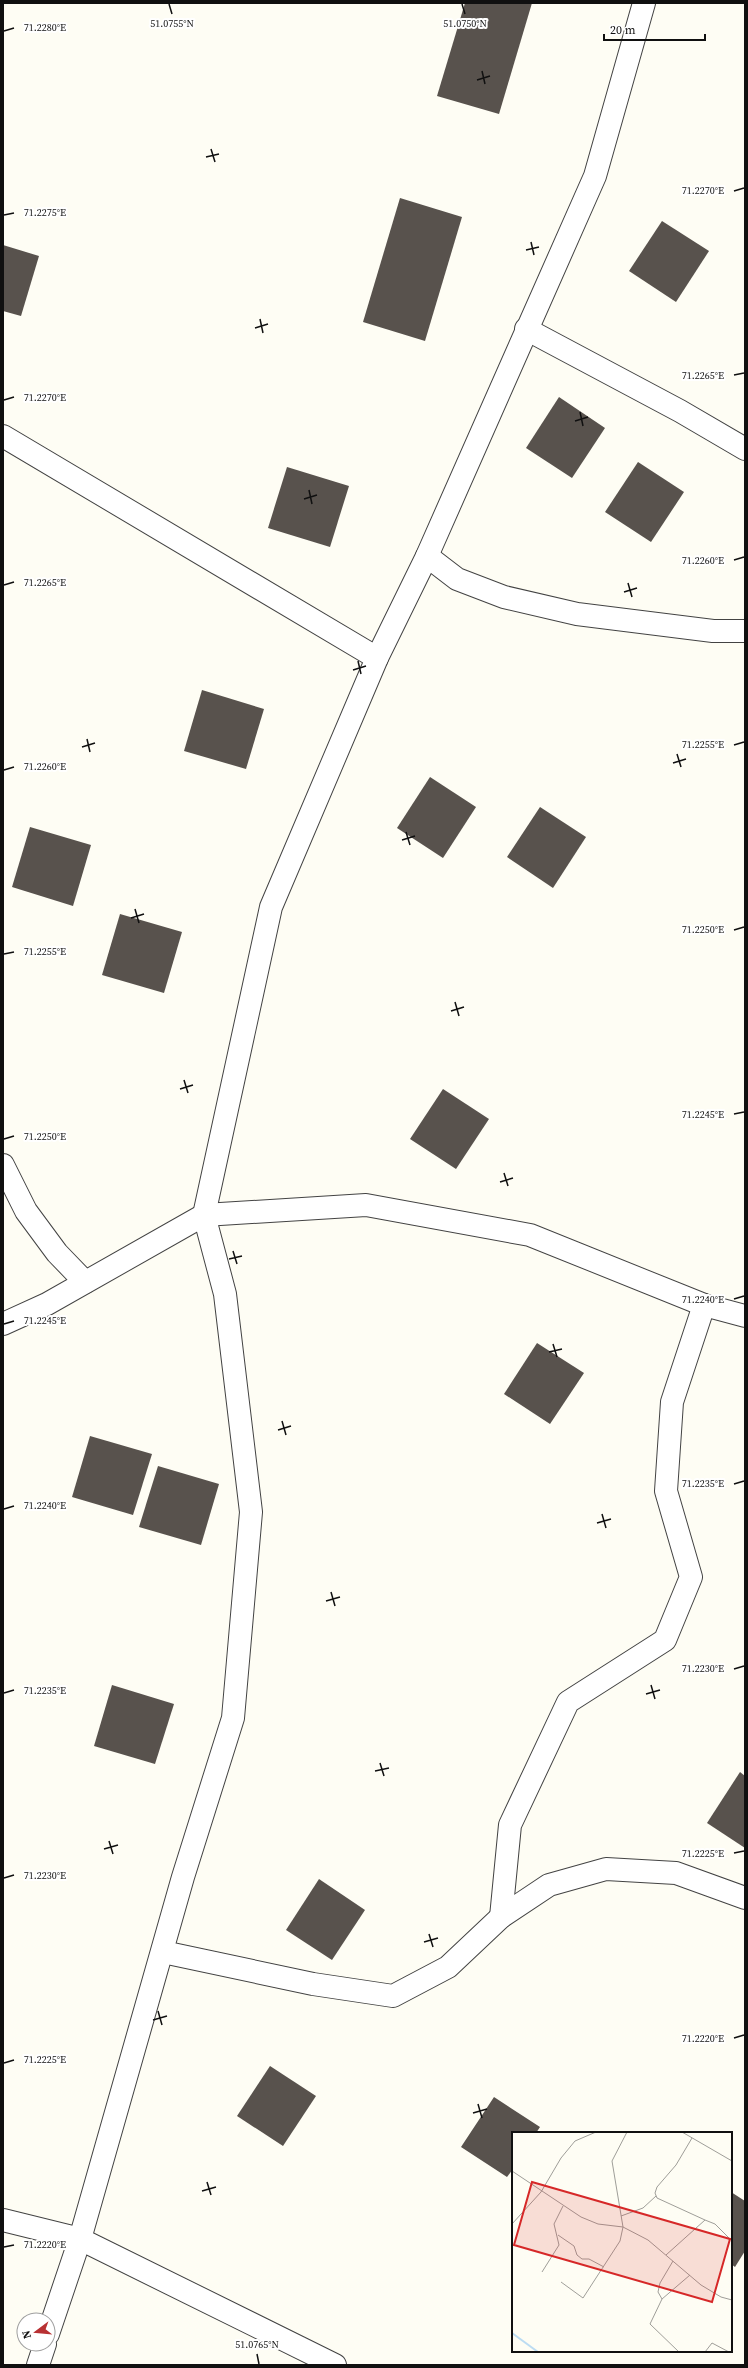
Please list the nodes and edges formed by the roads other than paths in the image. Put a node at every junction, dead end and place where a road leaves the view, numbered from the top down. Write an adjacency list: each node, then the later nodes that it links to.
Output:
1 (644, 3): 2 (lane)
2 (526, 330): 4 (lane); 5 (lane)
3 (3, 436): 7 (lane)
4 (745, 449)
5 (427, 556): 6 (lane); 7 (lane)
6 (745, 631)
7 (377, 658): 9 (lane)
8 (3, 1165): 10 (lane)
9 (204, 1215): 10 (lane); 11 (lane); 16 (lane)
10 (85, 1282): 13 (lane)
11 (704, 1306): 12 (lane); 15 (lane)
12 (745, 1316)
13 (3, 1324)
14 (745, 1898): 15 (lane)
15 (501, 1917): 16 (lane)
16 (163, 1952): 18 (lane)
17 (3, 2220): 18 (lane)
18 (80, 2239): 19 (lane); 22 (lane)
19 (55, 2312)
20 (42, 2352): 21 (lane)
21 (38, 2365)
22 (335, 2365)

